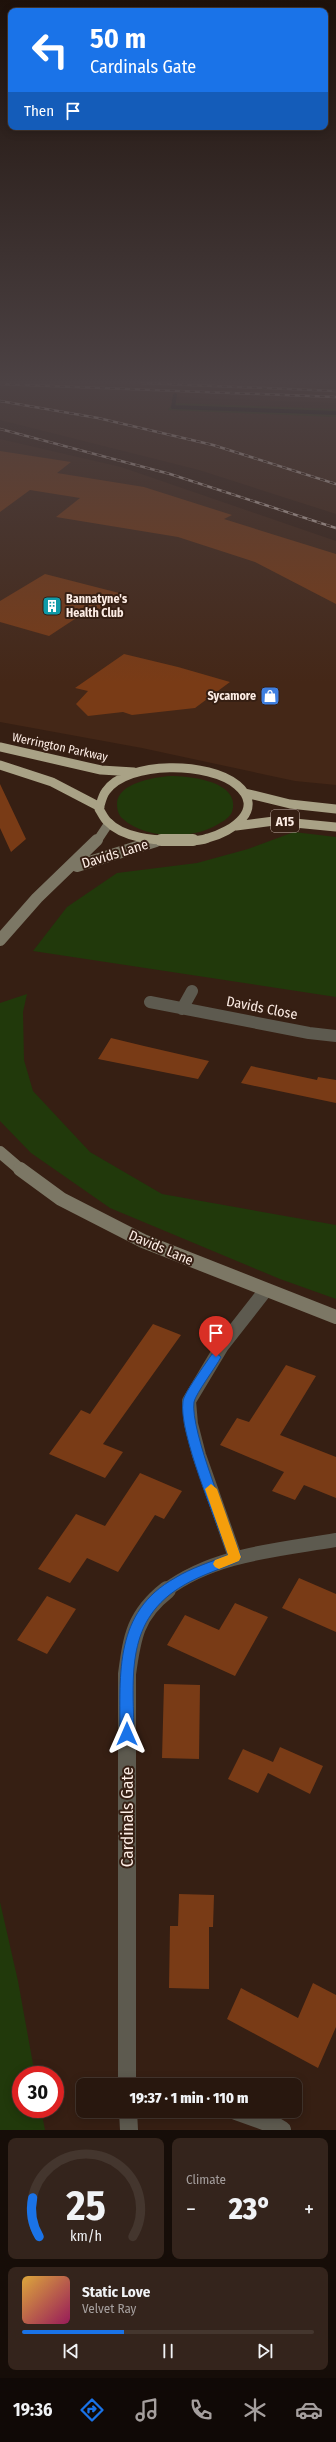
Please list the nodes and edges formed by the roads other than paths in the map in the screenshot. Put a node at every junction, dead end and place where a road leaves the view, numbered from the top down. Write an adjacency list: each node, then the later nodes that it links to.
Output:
1 (0, 747): 3 (highway, Werrington Parkway)
2 (0, 765): 5 (highway)
3 (139, 772): 4 (highway); 5 (highway)
4 (245, 793): 6 (highway, A15); 8 (highway)
5 (100, 807): 7 (highway)
6 (336, 809)
7 (109, 823): 10 (highway); 11 (street, Davids Lane)
8 (235, 827): 9 (highway, A15); 10 (highway)
9 (336, 827)
10 (156, 841): 11 (street, Davids Lane)
11 (74, 867): 12 (street, Davids Lane)
12 (0, 940)
13 (192, 991): 15 (street)
14 (150, 1002): 15 (street, Davids Close)
15 (182, 1009): 16 (street, Davids Close)
16 (336, 1036)
17 (0, 1152): 18 (street, Davids Lane)
18 (266, 1291): 19 (street, Davids Lane); 21 (street)
19 (336, 1317)
20 (336, 1540): 21 (street, Cardinals Gate)
21 (235, 1557): 22 (street, Cardinals Gate)
22 (127, 2078)
23 (128, 2118): 25 (street)
24 (255, 2118): 26 (street)
25 (128, 2130)
26 (282, 2130)

